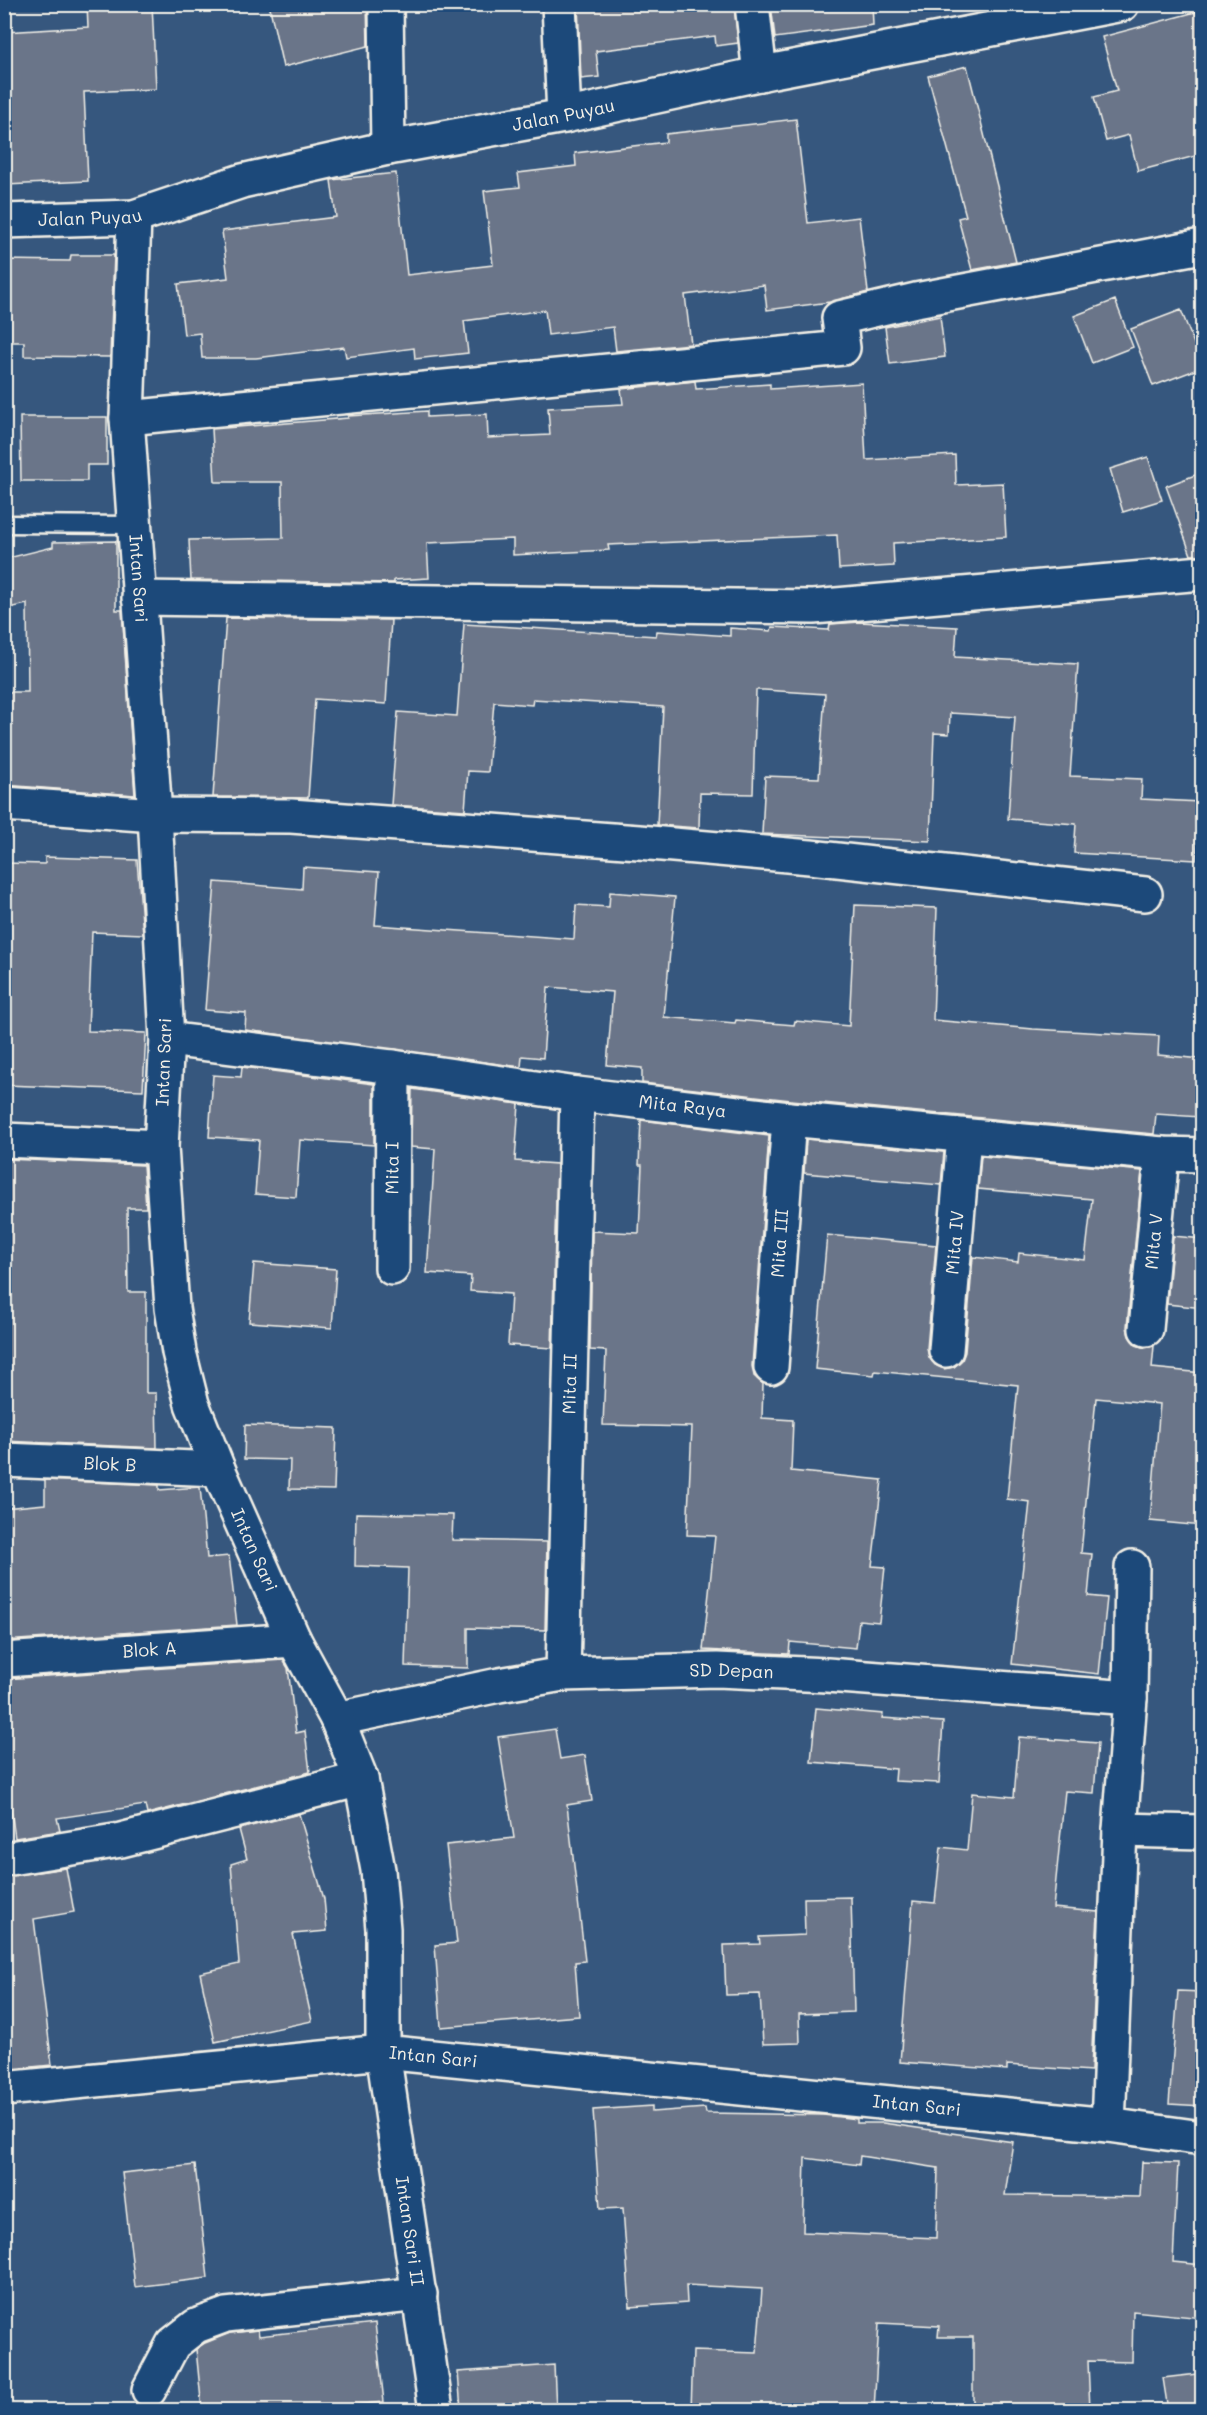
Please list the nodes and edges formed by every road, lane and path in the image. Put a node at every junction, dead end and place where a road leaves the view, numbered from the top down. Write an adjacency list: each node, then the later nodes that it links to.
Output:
1 (386, 4): 8 (street)
2 (559, 4): 7 (street)
3 (752, 4): 6 (street)
4 (1122, 4): 5 (street, Jalan Puyau)
5 (1047, 12): 6 (street, Jalan Puyau)
6 (760, 74): 7 (street, Jalan Puyau)
7 (564, 116): 8 (street, Jalan Puyau)
8 (388, 148): 9 (street, Jalan Puyau)
9 (134, 218): 10 (street, Jalan Puyau); 12 (street, Intan Sari)
10 (4, 222)
11 (1203, 246): 12 (street)
12 (127, 418): 14 (street, Intan Sari)
13 (4, 524): 14 (lane)
14 (134, 525): 16 (street, Intan Sari)
15 (1203, 573): 16 (street)
16 (139, 598): 18 (street, Intan Sari)
17 (4, 804): 18 (street)
18 (155, 815): 19 (street); 20 (street, Intan Sari)
19 (1145, 894)
20 (167, 1039): 21 (street, Mita Raya); 26 (street, Intan Sari)
21 (393, 1067): 22 (street, Mita Raya); 29 (street, Mita I)
22 (577, 1094): 23 (street, Mita Raya); 38 (street, Mita II)
23 (789, 1119): 24 (street, Mita Raya); 32 (street, Mita III)
24 (964, 1136): 27 (street, Mita Raya); 31 (street, Mita IV)
25 (4, 1140): 26 (street)
26 (161, 1147): 34 (street, Intan Sari)
27 (1162, 1154): 28 (street, Mita Raya); 30 (street, Mita V)
28 (1203, 1155)
29 (392, 1268)
30 (1146, 1329)
31 (946, 1350)
32 (771, 1367)
33 (4, 1460): 34 (street, Blok B)
34 (218, 1469): 36 (street, Intan Sari)
35 (1132, 1567): 39 (street)
36 (294, 1640): 37 (street, Blok A); 40 (street, Intan Sari)
37 (4, 1660)
38 (562, 1674): 39 (street, SD Depan); 40 (street, SD Depan)
39 (1130, 1698): 42 (street)
40 (337, 1719): 41 (street, Intan Sari)
41 (361, 1779): 44 (street); 45 (street, Intan Sari)
42 (1119, 1830): 43 (street); 47 (street)
43 (1203, 1832)
44 (4, 1858)
45 (383, 2052): 46 (street); 47 (street, Intan Sari); 49 (street, Intan Sari II)
46 (4, 2089)
47 (1108, 2125): 48 (street, Intan Sari)
48 (1203, 2138)
49 (420, 2294): 50 (street); 51 (street, Intan Sari II)
50 (149, 2390)
51 (436, 2410)

